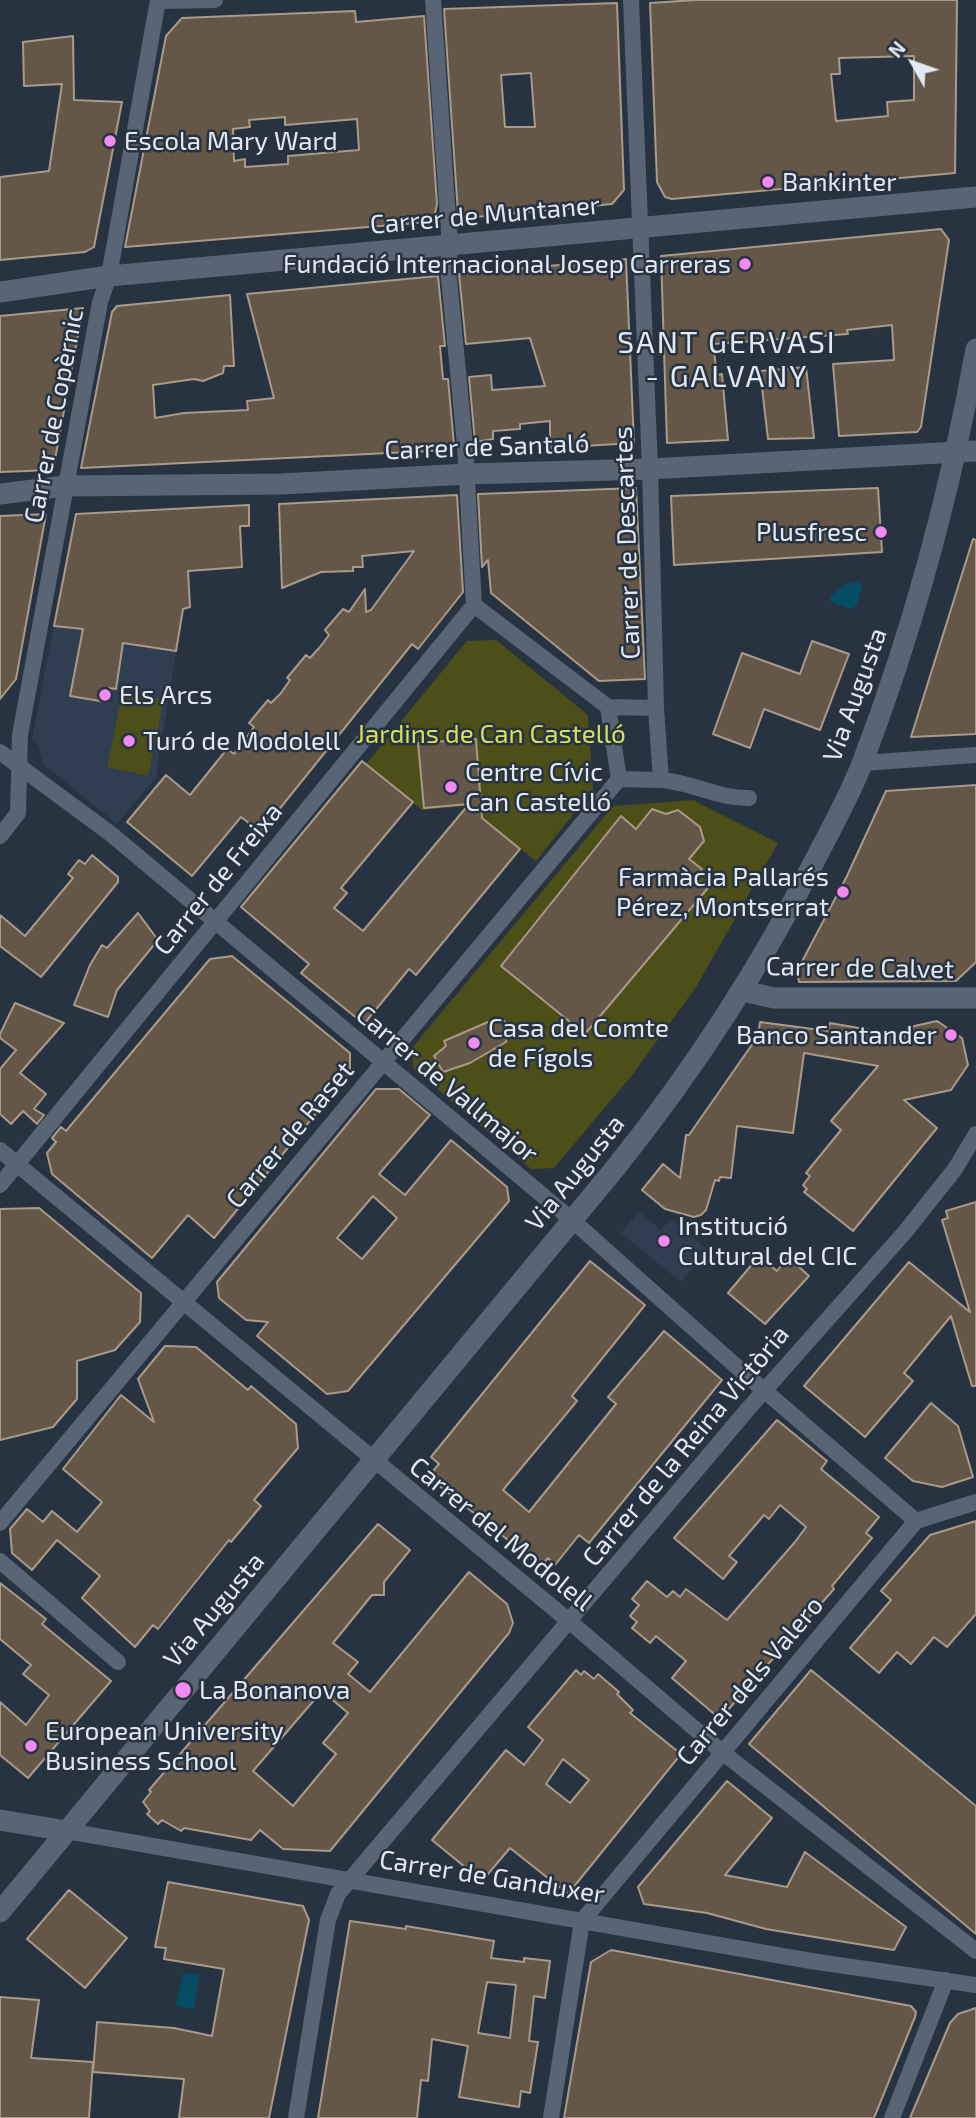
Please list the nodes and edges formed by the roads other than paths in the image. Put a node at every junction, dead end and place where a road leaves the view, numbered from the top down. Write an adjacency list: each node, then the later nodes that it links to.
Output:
1 (158, 0): 2 (street); 8 (street, Carrer de Copèrnic)
2 (215, 0)
3 (433, 0): 7 (street)
4 (631, 0): 6 (street, Carrer de Descartes)
5 (976, 197): 6 (street, Carrer de Muntaner)
6 (639, 230): 7 (street, Carrer de Muntaner); 12 (street, Carrer de Descartes)
7 (450, 247): 8 (street, Carrer de Muntaner); 13 (street)
8 (109, 276): 9 (street, Carrer de Muntaner); 14 (street, Carrer de Copèrnic)
9 (0, 292)
10 (976, 349): 11 (street, Via Augusta)
11 (967, 451): 12 (street, Carrer de Santaló); 21 (street, Via Augusta)
12 (650, 469): 13 (street, Carrer de Santaló); 18 (street, Carrer de Descartes)
13 (467, 474): 14 (street, Carrer de Santaló); 16 (street)
14 (65, 486): 15 (street, Carrer de Santaló); 22 (street, Carrer de Copèrnic)
15 (0, 494)
16 (474, 605): 17 (street); 27 (street, Carrer de Freixa)
17 (608, 707): 18 (street); 23 (street)
18 (656, 708): 24 (street, Carrer de Descartes)
19 (0, 752): 22 (street, Carrer de Vallmajor)
20 (976, 755): 21 (street)
21 (863, 762): 28 (street, Via Augusta)
22 (20, 767): 26 (street, Carrer de Copèrnic); 27 (street, Carrer de Vallmajor)
23 (619, 779): 24 (street); 30 (street, Carrer de Raset)
24 (661, 780): 25 (street)
25 (749, 798)
26 (0, 836)
27 (215, 921): 30 (street, Carrer de Vallmajor); 33 (street, Carrer de Freixa)
28 (743, 991): 29 (street, Carrer de Calvet); 35 (street, Via Augusta)
29 (976, 998)
30 (382, 1061): 35 (street, Carrer de Vallmajor); 36 (street, Carrer de Raset)
31 (976, 1134): 37 (street, Carrer de la Reina Victòria)
32 (0, 1150): 33 (street, Carrer del Modolell)
33 (17, 1164): 34 (street, Carrer de Freixa); 36 (street, Carrer del Modolell)
34 (0, 1185)
35 (572, 1220): 37 (street, Carrer de Vallmajor); 38 (street, Via Augusta)
36 (183, 1301): 38 (street, Carrer del Modolell); 41 (street, Carrer de Raset)
37 (764, 1390): 40 (street, Carrer de Vallmajor); 43 (street, Carrer de la Reina Victòria)
38 (373, 1460): 43 (street, Carrer del Modolell); 47 (street, Via Augusta)
39 (976, 1502): 40 (street)
40 (916, 1521): 45 (street, Carrer dels Valero)
41 (0, 1523)
42 (0, 1561): 44 (street)
43 (569, 1621): 45 (street, Carrer del Modolell); 48 (street, Carrer de la Reina Victòria)
44 (118, 1662)
45 (722, 1752): 50 (street, Carrer dels Valero); 51 (street, Carrer del Modolell)
46 (0, 1820): 47 (street, Carrer de Ganduxer)
47 (67, 1831): 48 (street, Carrer de Ganduxer); 49 (street, Via Augusta)
48 (347, 1882): 50 (street, Carrer de Ganduxer); 54 (street, Carrer de la Reina Victòria)
49 (0, 1912)
50 (582, 1921): 52 (street, Carrer de Ganduxer); 55 (street)
51 (976, 1951)
52 (946, 1980): 53 (street, Carrer de Ganduxer); 56 (street)
53 (976, 1985)
54 (296, 2118)
55 (551, 2118)
56 (892, 2118)

